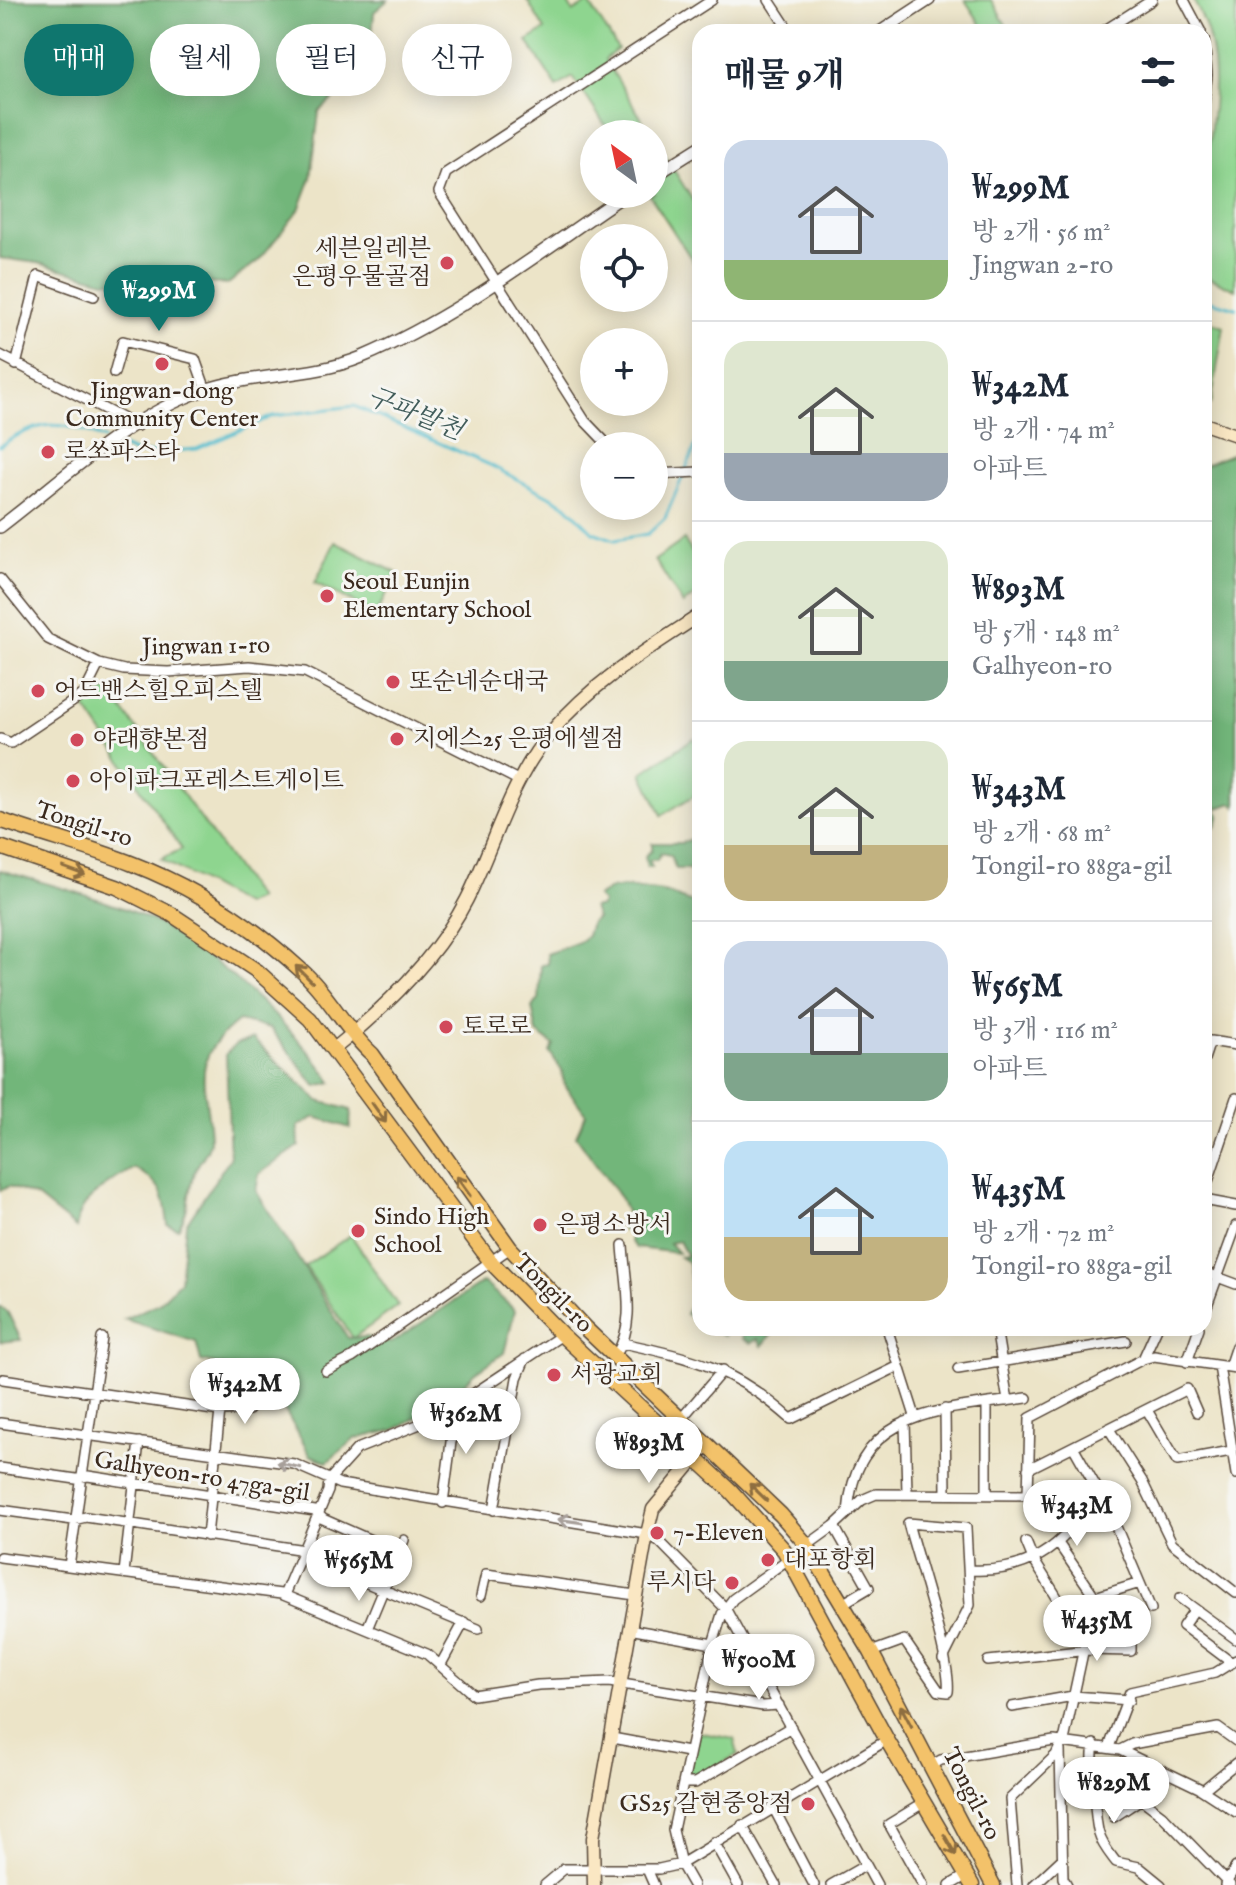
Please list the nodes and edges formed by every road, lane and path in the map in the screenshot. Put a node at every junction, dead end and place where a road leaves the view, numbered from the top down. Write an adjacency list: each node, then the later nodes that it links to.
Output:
1 (712, 0): 13 (street)
2 (929, 0): 7 (street)
3 (1152, 0): 8 (street)
4 (1184, 0): 9 (street)
5 (769, 6): 6 (street)
6 (784, 24)
7 (892, 24)
8 (1114, 24)
9 (1197, 24)
10 (692, 152): 11 (street)
11 (668, 167)
12 (605, 208): 13 (street)
13 (496, 281): 18 (street); 21 (street)
14 (94, 296): 16 (street)
15 (0, 355): 16 (street)
16 (16, 365): 19 (street)
17 (114, 373): 18 (street)
18 (206, 390): 19 (street)
19 (137, 426): 25 (street)
20 (1212, 427): 22 (main road)
21 (596, 432)
22 (1236, 435)
23 (692, 473): 24 (street)
24 (668, 474)
25 (0, 527)
26 (0, 579): 28 (street, Jingwan 1-ro)
27 (692, 620): 30 (main road)
28 (99, 664): 29 (street); 30 (street, Jingwan 1-ro)
29 (0, 739)
30 (518, 780): 33 (main road)
31 (0, 820): 33 (main road, Tongil-ro, one-way to 31)
32 (0, 847): 36 (main road, Tongil-ro, one-way to 36)
33 (351, 1036): 36 (main road); 43 (main road, Tongil-ro, one-way to 33)
34 (1212, 1041): 35 (street)
35 (1236, 1045)
36 (334, 1049): 44 (main road, Tongil-ro, one-way to 44)
37 (1236, 1098): 38 (street)
38 (1212, 1169)
39 (1212, 1202): 40 (street)
40 (1236, 1206)
41 (1236, 1226): 46 (street)
42 (623, 1245): 57 (street)
43 (510, 1248): 44 (street); 57 (main road, Tongil-ro)
44 (491, 1262): 49 (main road, Tongil-ro); 66 (street)
45 (1212, 1275): 46 (street)
46 (1217, 1277): 47 (street); 48 (street)
47 (1236, 1284)
48 (1212, 1291)
49 (562, 1335): 58 (street); 89 (main road, Tongil-ro)
50 (890, 1336): 62 (street)
51 (997, 1336): 60 (street)
52 (1153, 1336): 59 (street)
53 (1196, 1336): 61 (street)
54 (102, 1338): 68 (street)
55 (1126, 1341): 60 (street)
56 (1236, 1346): 63 (street)
57 (620, 1349): 65 (street); 79 (main road, Tongil-ro)
58 (525, 1359): 71 (street); 103 (street)
59 (1143, 1359): 61 (street); 91 (street)
60 (1001, 1361): 64 (street); 70 (street)
61 (1187, 1362): 63 (street)
62 (899, 1366): 65 (street); 78 (street)
63 (1228, 1367): 87 (street)
64 (958, 1369)
65 (723, 1370): 79 (street)
66 (326, 1371)
67 (3, 1379): 68 (street)
68 (95, 1392): 76 (street); 83 (street)
69 (1027, 1398): 70 (street)
70 (1008, 1401): 72 (street)
71 (456, 1404): 94 (street); 101 (street)
72 (987, 1404): 74 (street); 99 (street)
73 (252, 1405): 76 (street)
74 (945, 1409): 78 (street); 97 (street)
75 (1147, 1410): 77 (street); 82 (street); 87 (street)
76 (220, 1411): 88 (street)
77 (1197, 1412)
78 (915, 1416): 80 (street)
79 (681, 1419): 85 (main road, Tongil-ro)
80 (905, 1422): 96 (street); 104 (street)
81 (0, 1423): 83 (street)
82 (1109, 1429): 86 (street); 127 (street)
83 (88, 1435): 84 (street); 93 (street)
84 (139, 1442): 88 (street); 95 (street)
85 (707, 1444): 89 (main road); 116 (main road, Tongil-ro, one-way to 85)
86 (1074, 1448): 91 (street); 106 (street)
87 (1231, 1451): 92 (street)
88 (215, 1453): 94 (street, one-way to 88); 98 (street)
89 (694, 1458): 111 (main road); 120 (main road, Tongil-ro)
90 (0, 1468): 93 (street, Galhyeon-ro 47ga-gil)
91 (1028, 1469): 100 (street)
92 (1236, 1474)
93 (81, 1478): 95 (street, Galhyeon-ro 47ga-gil); 107 (street)
94 (329, 1480): 101 (street); 105 (street)
95 (135, 1483): 98 (street, Galhyeon-ro 47ga-gil); 108 (street)
96 (907, 1492): 97 (street); 104 (street)
97 (946, 1493): 99 (street)
98 (210, 1494): 105 (street, Galhyeon-ro 47ga-gil); 112 (street)
99 (987, 1494): 100 (street)
100 (1028, 1495): 115 (street)
101 (443, 1503): 103 (street)
102 (0, 1510): 107 (street)
103 (494, 1510): 111 (street, one-way to 103)
104 (848, 1512): 109 (street)
105 (318, 1514): 117 (street, Galhyeon-ro 47ga-gil); 118 (street)
106 (1112, 1515)
107 (77, 1519): 108 (street); 122 (street)
108 (130, 1524): 112 (street); 124 (street)
109 (834, 1526): 116 (street); 133 (street)
110 (1117, 1529): 125 (street)
111 (647, 1534): 129 (main road); 134 (street)
112 (207, 1536): 118 (street)
113 (404, 1540): 117 (street)
114 (1026, 1542): 121 (street)
115 (1058, 1543): 121 (street); 131 (street)
116 (806, 1544): 120 (street); 133 (main road, Tongil-ro)
117 (398, 1552): 126 (street)
118 (302, 1553): 126 (street); 128 (street)
119 (0, 1557): 122 (street)
120 (788, 1557): 134 (street); 160 (main road, Tongil-ro)
121 (1033, 1559): 123 (street); 137 (street)
122 (69, 1566): 124 (street)
123 (970, 1570): 147 (street); 147 (street)
124 (124, 1573): 128 (street)
125 (1140, 1583): 131 (street); 135 (street)
126 (382, 1589): 138 (street); 139 (street)
127 (1236, 1593)
128 (284, 1595): 139 (street)
129 (635, 1595): 130 (street); 141 (main road)
130 (481, 1596)
131 (1095, 1597): 137 (street)
132 (1180, 1598): 136 (street)
133 (842, 1604): 146 (main road, Tongil-ro)
134 (725, 1608): 144 (street); 155 (street)
135 (1151, 1609)
136 (1195, 1609): 143 (street); 149 (street)
137 (1091, 1614): 145 (street)
138 (464, 1622): 140 (street); 150 (street)
139 (367, 1629): 150 (street)
140 (478, 1629)
141 (629, 1629): 144 (street); 151 (main road)
142 (1131, 1629): 145 (street)
143 (1236, 1639)
144 (713, 1644): 152 (street)
145 (1083, 1651): 148 (street); 153 (street)
146 (871, 1652): 147 (street); 167 (main road, Tongil-ro, one-way to 146)
147 (943, 1659)
148 (988, 1661)
149 (1234, 1661): 154 (street)
150 (441, 1664): 151 (street)
151 (621, 1683): 152 (street); 158 (main road)
152 (702, 1695): 155 (street); 165 (street)
153 (1073, 1696): 154 (street); 156 (street); 161 (street)
154 (1129, 1700): 163 (street)
155 (779, 1705): 157 (street)
156 (1012, 1707)
157 (791, 1727): 169 (street); 170 (street)
158 (612, 1738): 165 (street); 183 (main road)
159 (1233, 1738): 164 (street)
160 (887, 1740): 169 (street); 173 (main road, Tongil-ro)
161 (1061, 1742): 162 (street); 167 (street); 179 (street); 199 (street, Tongil-ro)
162 (1094, 1744): 163 (street); 202 (street)
163 (1109, 1747): 164 (street)
164 (1120, 1750): 168 (street)
165 (688, 1752): 170 (street)
166 (1236, 1763): 171 (street)
167 (932, 1765): 198 (main road, Tongil-ro)
168 (1157, 1771): 171 (street); 172 (street)
169 (820, 1780): 174 (street); 181 (street)
170 (683, 1783): 180 (street)
171 (1203, 1790): 175 (street)
172 (1141, 1799): 176 (street); 186 (street)
173 (925, 1802): 185 (main road, Tongil-ro, one-way to 185); 196 (street, Tongil-ro)
174 (773, 1807): 177 (street); 193 (street)
175 (1235, 1810)
176 (1114, 1817)
177 (742, 1825): 178 (street); 192 (street)
178 (714, 1842): 180 (street); 191 (street)
179 (1063, 1858): 200 (street); 201 (street)
180 (681, 1864): 184 (street); 190 (street)
181 (866, 1865): 194 (street); 195 (street)
182 (1236, 1867): 186 (street)
183 (591, 1868): 184 (street); 187 (street); 188 (main road)
184 (647, 1869): 189 (street)
185 (969, 1880): 197 (street)
186 (1227, 1884)
187 (545, 1885)
188 (594, 1885)
189 (654, 1885)
190 (693, 1885)
191 (738, 1885)
192 (776, 1885)
193 (814, 1885)
194 (831, 1885)
195 (877, 1885)
196 (923, 1885)
197 (950, 1885)
198 (993, 1885)
199 (1017, 1885)
200 (1034, 1885)
201 (1067, 1885)
202 (1161, 1885)

